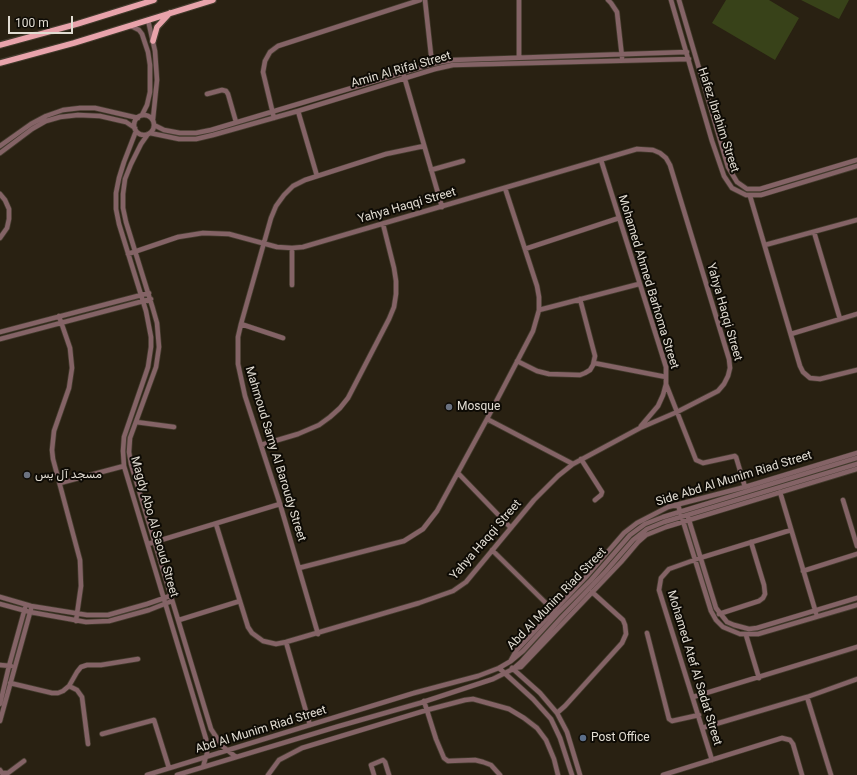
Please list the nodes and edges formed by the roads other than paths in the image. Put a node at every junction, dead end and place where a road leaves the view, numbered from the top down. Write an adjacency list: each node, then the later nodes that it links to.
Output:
1 (154, 0): 14 (main road)
2 (213, 0): 10 (main road)
3 (420, 0): 32 (street)
4 (426, 0): 26 (street)
5 (520, 0): 20 (street)
6 (608, 0): 18 (street)
7 (671, 0): 9 (street, Hafez Ibrahim Street)
8 (679, 2): 9 (street); 41 (street, Hafez Ibrahim Street)
9 (673, 7): 17 (street, Hafez Ibrahim Street)
10 (170, 13): 11 (main road); 13 (main road)
11 (148, 20): 12 (main road); 13 (street)
12 (131, 26): 16 (street); 25 (main road)
13 (153, 41): 15 (street)
14 (0, 45)
15 (155, 51): 16 (street); 31 (street)
16 (148, 52): 30 (street)
17 (687, 52): 18 (street, Amin Al Rifai Street); 21 (street, Hafez Ibrahim Street)
18 (622, 54): 19 (street, Amin Al Rifai Street); 22 (street)
19 (563, 56): 20 (street, Amin Al Rifai Street); 24 (street)
20 (519, 57): 23 (street, Amin Al Rifai Street)
21 (688, 59): 22 (street, Amin Al Rifai Street); 43 (street, Hafez Ibrahim Street)
22 (623, 61): 24 (street, Amin Al Rifai Street)
23 (453, 62): 24 (street, Amin Al Rifai Street); 26 (street, Amin Al Rifai Street); 28 (street, Amin Al Rifai Street)
24 (563, 62)
25 (0, 63)
26 (432, 64): 27 (street, Amin Al Rifai Street)
27 (403, 73): 28 (street); 32 (street, Amin Al Rifai Street)
28 (404, 78): 33 (street, Amin Al Rifai Street); 46 (street)
29 (207, 94): 37 (street)
30 (147, 105): 31 (street); 34 (street)
31 (155, 107): 36 (street)
32 (272, 111): 35 (street); 37 (street, Amin Al Rifai Street)
33 (298, 111): 35 (street, Amin Al Rifai Street); 53 (street)
34 (140, 117): 36 (street); 39 (street); 45 (street)
35 (274, 118): 40 (street, Amin Al Rifai Street)
36 (152, 119): 38 (street)
37 (236, 122): 38 (street, Amin Al Rifai Street)
38 (154, 125): 40 (street)
39 (136, 129): 40 (street); 42 (street, Magdy Abo Al Saoud Street); 47 (street)
40 (149, 134): 44 (street, Magdy Abo Al Saoud Street)
41 (720, 138): 43 (street); 54 (street, Hafez Ibrahim Street)
42 (132, 141): 44 (street); 70 (street, Magdy Abo Al Saoud Street)
43 (712, 141): 58 (street, Hafez Ibrahim Street)
44 (141, 144): 69 (street, Magdy Abo Al Saoud Street)
45 (0, 146)
46 (424, 146): 52 (street); 53 (street, Mahmoud Samy Al Baroudy Street)
47 (0, 153)
48 (601, 160): 56 (street, Yahya Haqqi Street); 60 (street, Mohamed Ahmed Barhoma Street); 93 (street, Yahya Haqqi Street)
49 (857, 160): 54 (street, Hafez Ibrahim Street)
50 (463, 161): 52 (street)
51 (857, 166): 55 (street)
52 (431, 170): 59 (street)
53 (317, 176): 65 (street, Mahmoud Samy Al Baroudy Street)
54 (803, 176): 55 (street)
55 (805, 182): 58 (street)
56 (504, 188): 59 (street, Yahya Haqqi Street); 68 (street)
57 (0, 194): 64 (street)
58 (750, 196): 66 (street)
59 (442, 207): 62 (street, Yahya Haqqi Street)
60 (619, 218): 68 (street); 71 (street, Mohamed Ahmed Barhoma Street)
61 (857, 220): 63 (street)
62 (383, 224): 67 (street, Yahya Haqqi Street); 98 (street)
63 (814, 232): 66 (street); 81 (street)
64 (0, 238)
65 (264, 243): 67 (street, Yahya Haqqi Street); 69 (street, Yahya Haqqi Street); 83 (street, Mahmoud Samy Al Baroudy Street)
66 (764, 245): 85 (street)
67 (292, 248): 72 (street)
68 (525, 249): 78 (street)
69 (135, 252): 70 (street, Yahya Haqqi Street); 73 (street, Magdy Abo Al Saoud Street)
70 (128, 254): 74 (street, Magdy Abo Al Saoud Street)
71 (639, 284): 76 (street); 91 (street, Mohamed Ahmed Barhoma Street)
72 (292, 285)
73 (149, 293): 74 (street); 75 (street, Magdy Abo Al Saoud Street)
74 (142, 295): 77 (street, Magdy Abo Al Saoud Street); 80 (street)
75 (151, 299): 77 (street); 95 (street, Magdy Abo Al Saoud Street)
76 (580, 299): 78 (street); 89 (street)
77 (143, 301): 82 (street); 104 (street, Magdy Abo Al Saoud Street)
78 (538, 310): 88 (street)
79 (857, 314): 81 (street)
80 (59, 316): 82 (street); 84 (street)
81 (840, 319): 85 (street)
82 (61, 322): 87 (street); 107 (street)
83 (241, 324): 86 (street); 98 (street, Mahmoud Samy Al Baroudy Street)
84 (0, 332)
85 (791, 334): 90 (street)
86 (282, 338)
87 (0, 339)
88 (517, 361): 89 (street); 94 (street)
89 (594, 363): 91 (street)
90 (857, 370)
91 (666, 377): 92 (street, Mohamed Ahmed Barhoma Street)
92 (666, 384): 93 (street); 97 (street, Mohamed Ahmed Barhoma Street)
93 (677, 412): 97 (street, Yahya Haqqi Street); 108 (street)
94 (487, 419): 102 (street); 106 (street)
95 (136, 422): 96 (street); 125 (street, Magdy Abo Al Saoud Street)
96 (174, 427)
97 (640, 428): 101 (street, Yahya Haqqi Street)
98 (261, 445): 114 (street, Mahmoud Samy Al Baroudy Street)
99 (857, 453): 108 (street, Side Abd Al Munim Riad Street)
100 (857, 458): 112 (street, Abd Al Munim Riad Street)
101 (581, 460): 102 (street, Yahya Haqqi Street); 111 (street)
102 (573, 464): 123 (street, Yahya Haqqi Street)
103 (857, 464): 118 (street, Abd Al Munim Riad Street)
104 (124, 466): 107 (street); 127 (street, Magdy Abo Al Saoud Street)
105 (857, 469): 109 (street)
106 (458, 473): 123 (street); 133 (street)
107 (60, 483): 151 (street)
108 (745, 487): 110 (street, Side Abd Al Munim Riad Street)
109 (780, 492): 118 (street); 124 (street)
110 (718, 494): 112 (street); 115 (street, Side Abd Al Munim Riad Street)
111 (595, 500)
112 (719, 500): 118 (street, Abd Al Munim Riad Street)
113 (843, 500): 128 (street)
114 (280, 504): 122 (street); 133 (street, Mahmoud Samy Al Baroudy Street)
115 (684, 504): 116 (street, Side Abd Al Munim Riad Street); 118 (street)
116 (678, 505): 117 (street); 119 (street, Side Abd Al Munim Riad Street)
117 (680, 512): 118 (street, Abd Al Munim Riad Street); 120 (street); 121 (street, Abd Al Munim Riad Street)
118 (688, 515): 120 (street, Abd Al Munim Riad Street); 131 (street)
119 (647, 517): 121 (street); 150 (street, Side Abd Al Munim Riad Street)
120 (682, 520): 132 (street); 135 (street); 167 (street, Abd Al Munim Riad Street)
121 (650, 522): 150 (street, Abd Al Munim Riad Street)
122 (216, 524): 125 (street); 141 (street, Yahya Haqqi Street)
123 (510, 528): 129 (street, Yahya Haqqi Street)
124 (791, 530): 126 (street, Mohamed Atef Al Sadat Street); 134 (street)
125 (155, 542): 127 (street); 136 (street, Magdy Abo Al Saoud Street)
126 (750, 542): 131 (street, Mohamed Atef Al Sadat Street); 152 (street)
127 (148, 544): 138 (street, Magdy Abo Al Saoud Street)
128 (857, 546)
129 (492, 550): 150 (street); 157 (street, Yahya Haqqi Street)
130 (857, 554): 134 (street)
131 (700, 558): 132 (street, Mohamed Atef Al Sadat Street); 152 (street)
132 (694, 560): 158 (street); 173 (street, Mohamed Atef Al Sadat Street)
133 (299, 568): 157 (street, Mahmoud Samy Al Baroudy Street)
134 (803, 571): 148 (street)
135 (592, 592): 167 (street); 179 (street)
136 (170, 596): 138 (street); 140 (street, Magdy Abo Al Saoud Street)
137 (0, 597): 143 (street)
138 (163, 598): 144 (street, Magdy Abo Al Saoud Street); 151 (street)
139 (857, 598): 148 (street)
140 (172, 601): 144 (street); 154 (street, Magdy Abo Al Saoud Street)
141 (240, 601): 154 (street); 159 (street, Yahya Haqqi Street)
142 (0, 604): 147 (street)
143 (26, 604): 146 (street); 147 (street)
144 (165, 604): 155 (street); 185 (street, Magdy Abo Al Saoud Street)
145 (857, 605): 153 (street)
146 (31, 606): 149 (street); 151 (street)
147 (24, 610): 149 (street); 164 (street)
148 (815, 611): 152 (street); 153 (street)
149 (30, 612): 155 (street); 165 (street)
150 (555, 612): 162 (street, Abd Al Munim Riad Street)
151 (77, 614): 155 (street)
152 (719, 614)
153 (817, 617): 158 (street)
154 (179, 620): 184 (street, Magdy Abo Al Saoud Street)
155 (76, 621)
156 (647, 633): 180 (street)
157 (318, 634): 159 (street, Yahya Haqqi Street)
158 (746, 635): 169 (street)
159 (286, 642): 186 (street)
160 (857, 647): 169 (street)
161 (138, 659): 172 (street)
162 (509, 662): 166 (street, Abd Al Munim Riad Street); 167 (street)
163 (0, 664): 164 (street)
164 (8, 666): 165 (street); 176 (street)
165 (14, 667): 171 (street)
166 (499, 668): 168 (street); 178 (street, Abd Al Munim Riad Street)
167 (513, 669): 168 (street, Abd Al Munim Riad Street); 179 (street)
168 (505, 673): 175 (street, Abd Al Munim Riad Street); 206 (street)
169 (759, 678): 173 (street)
170 (857, 679): 174 (street)
171 (10, 683): 172 (street); 182 (street)
172 (69, 686): 190 (street)
173 (693, 697): 180 (street, Mohamed Atef Al Sadat Street)
174 (807, 697): 188 (street); 210 (street)
175 (424, 702): 177 (street); 183 (street, Abd Al Munim Riad Street)
176 (0, 704)
177 (427, 710): 201 (street); 204 (street); 205 (street)
178 (353, 712): 181 (street, Abd Al Munim Riad Street); 183 (street)
179 (557, 713): 207 (street)
180 (699, 715): 188 (street, Mohamed Atef Al Sadat Street)
181 (334, 718): 186 (street, Abd Al Munim Riad Street); 187 (street)
182 (0, 721)
183 (354, 722): 187 (street, Abd Al Munim Riad Street)
184 (210, 723): 185 (street); 191 (street, Magdy Abo Al Saoud Street)
185 (202, 725): 192 (street, Magdy Abo Al Saoud Street)
186 (310, 725): 191 (street, Abd Al Munim Riad Street)
187 (336, 727): 193 (street, Abd Al Munim Riad Street)
188 (702, 728): 194 (street, Mohamed Atef Al Sadat Street)
189 (102, 734): 197 (street)
190 (88, 744)
191 (228, 750): 192 (street, Abd Al Munim Riad Street); 193 (street, Magdy Abo Al Saoud Street)
192 (206, 757): 196 (street, Magdy Abo Al Saoud Street); 197 (street, Abd Al Munim Riad Street)
193 (236, 757): 196 (street, Abd Al Munim Riad Street)
194 (712, 760): 208 (street); 209 (street)
195 (24, 761): 198 (street)
196 (203, 767): 200 (street, Abd Al Munim Riad Street)
197 (169, 768): 199 (street, Abd Al Munim Riad Street)
198 (0, 770)
199 (147, 775)
200 (177, 775)
201 (268, 775)
202 (374, 775): 203 (street)
203 (389, 775)
204 (500, 775)
205 (558, 775)
206 (572, 775)
207 (580, 775)
208 (663, 775)
209 (802, 775)
210 (831, 775)

